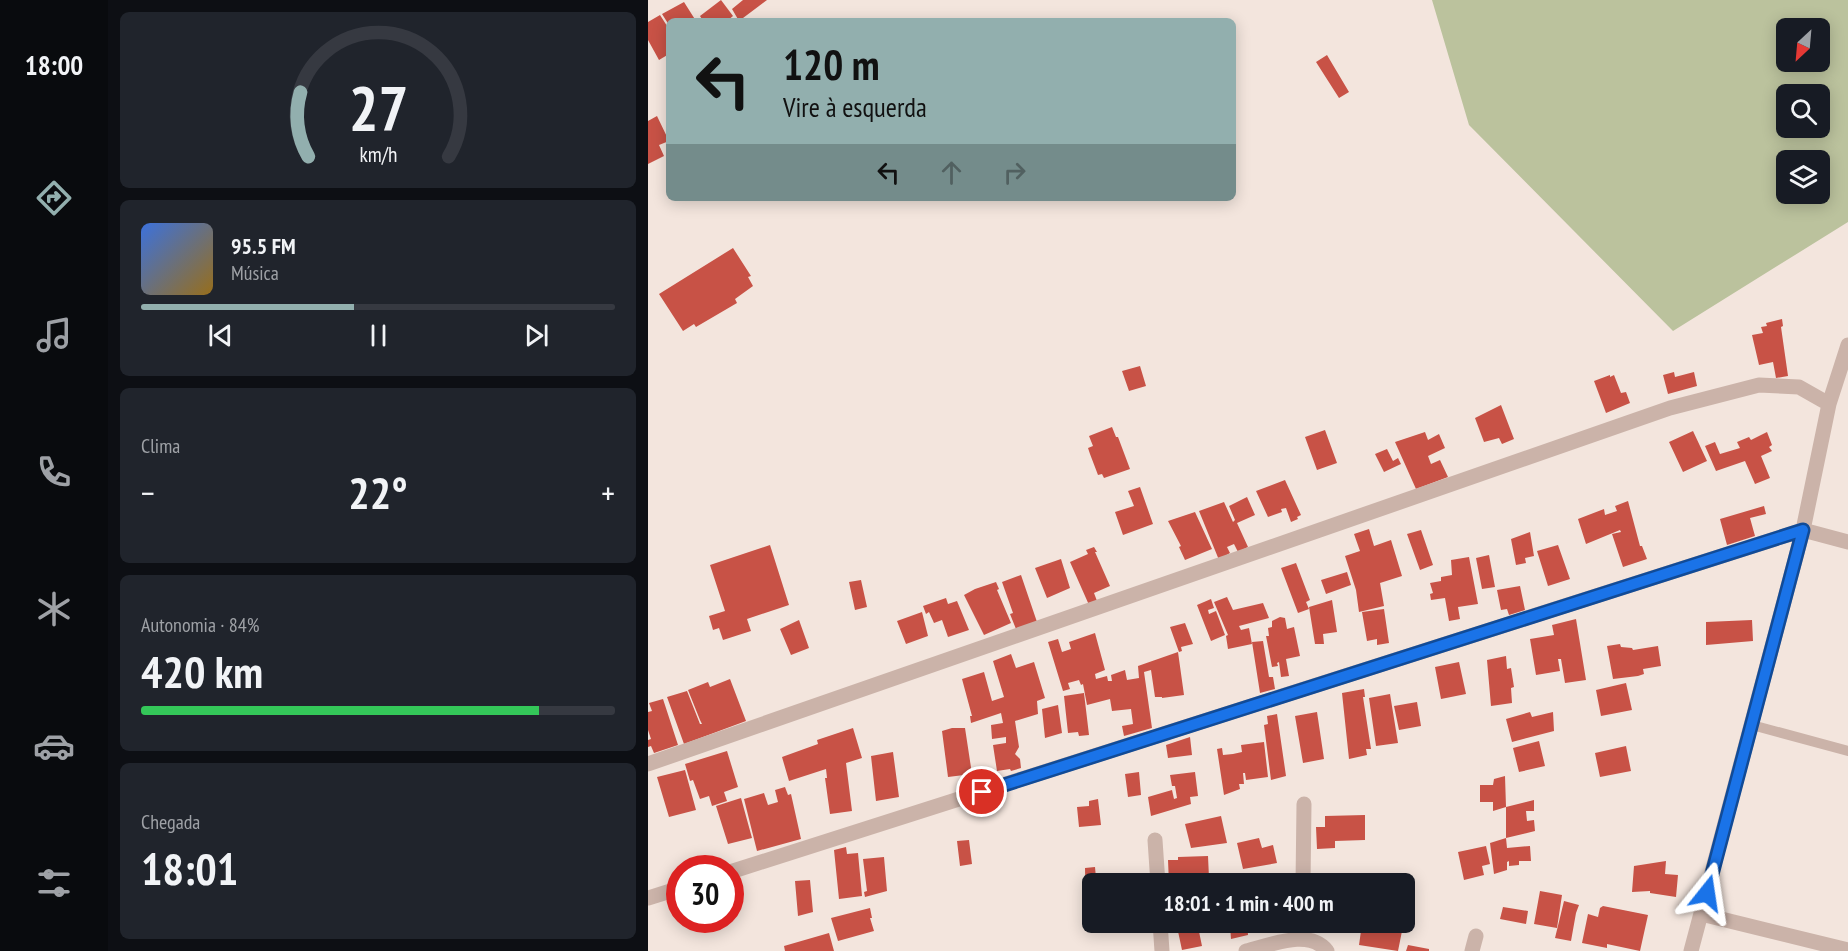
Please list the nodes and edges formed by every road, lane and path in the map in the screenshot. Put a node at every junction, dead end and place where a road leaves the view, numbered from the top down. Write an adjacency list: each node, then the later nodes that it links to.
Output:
1 (1848, 345): 2 (street)
2 (1829, 404): 3 (street); 7 (street)
3 (1803, 530): 4 (street); 5 (street); 10 (street)
4 (1848, 542)
5 (1752, 724): 6 (lane); 15 (street)
6 (1848, 751)
7 (648, 764)
8 (1304, 804): 12 (street)
9 (1155, 840): 11 (street)
10 (744, 868)
11 (1157, 873)
12 (1303, 873)
13 (666, 892): 14 (street)
14 (648, 898)
15 (1701, 914): 19 (street); 23 (street)
16 (1161, 933): 20 (street)
17 (1295, 933): 21 (street)
18 (1307, 933): 22 (street)
19 (1848, 950)
20 (1162, 951)
21 (1246, 951)
22 (1327, 951)
23 (1691, 951)

